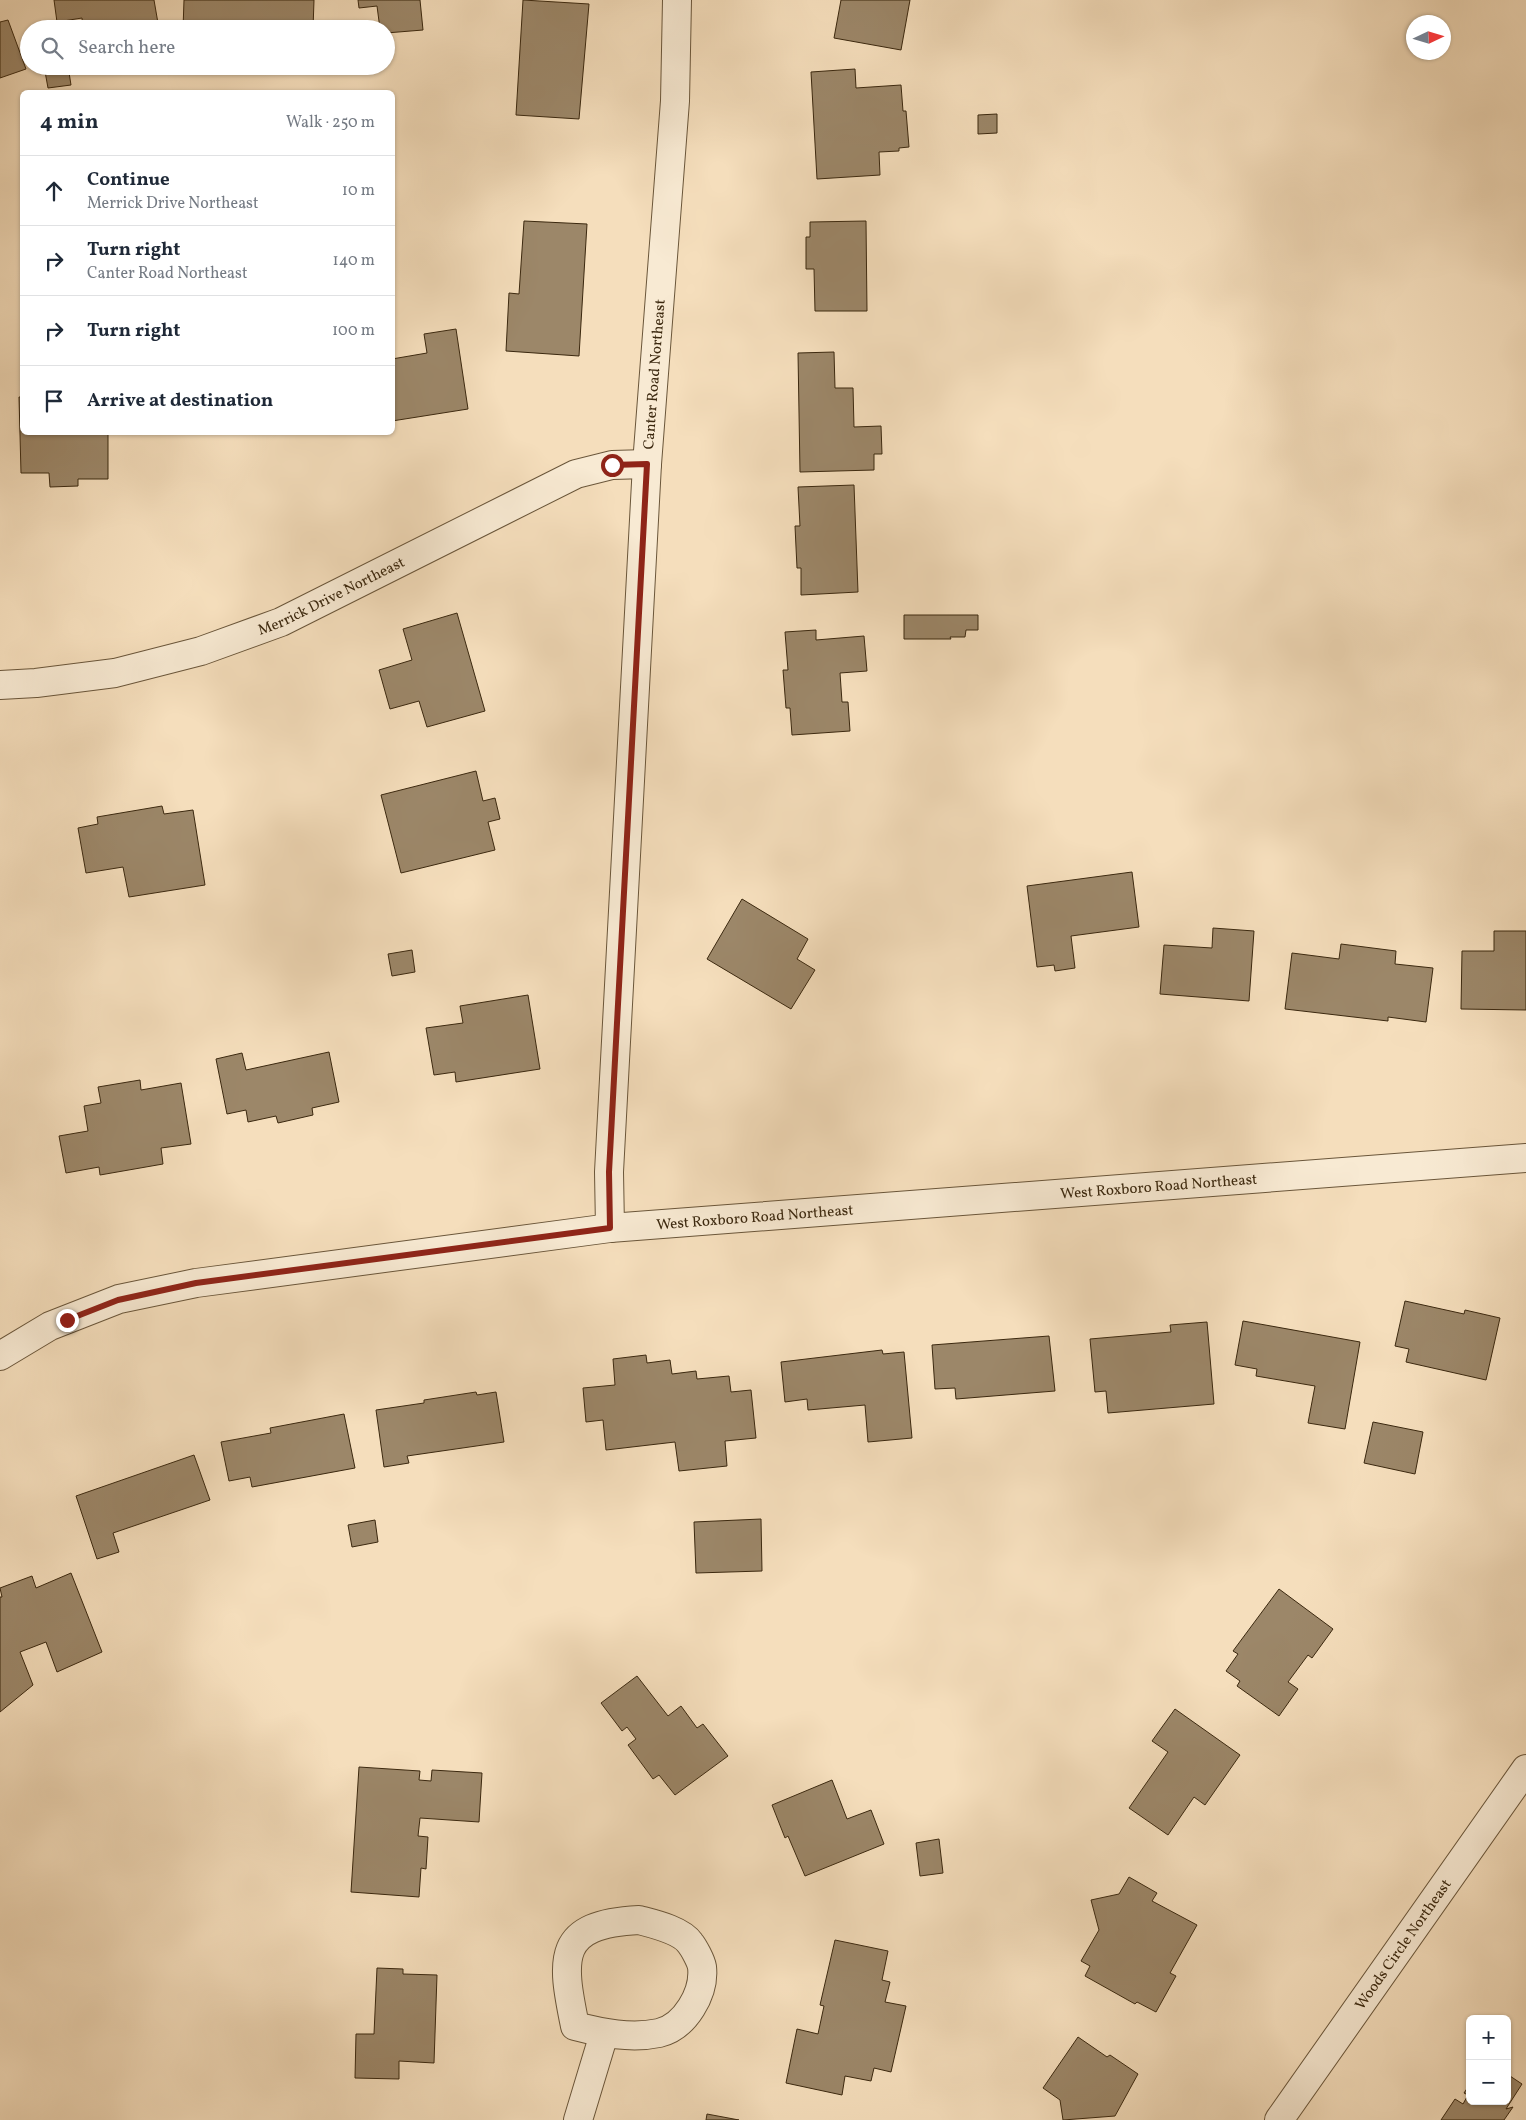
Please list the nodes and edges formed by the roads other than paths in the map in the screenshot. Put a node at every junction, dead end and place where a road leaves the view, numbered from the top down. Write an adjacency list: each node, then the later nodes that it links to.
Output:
1 (677, 0): 2 (street, Canter Road Northeast)
2 (647, 464): 3 (street, Merrick Drive Northeast); 5 (street, Canter Road Northeast)
3 (0, 685)
4 (1526, 1158): 5 (street, West Roxboro Road Northeast)
5 (610, 1228): 6 (street, West Roxboro Road Northeast)
6 (0, 1356)
7 (1526, 1769): 10 (street, Woods Circle Northeast)
8 (604, 2034): 8 (street); 9 (street)
9 (578, 2120)
10 (1279, 2120)

